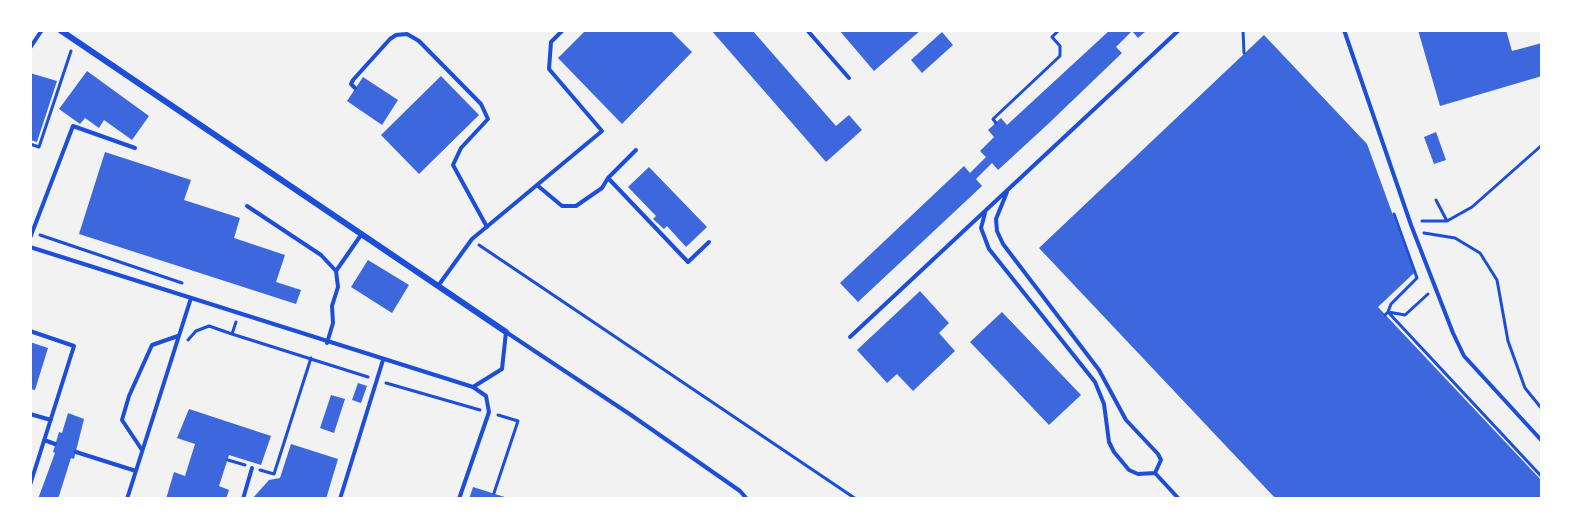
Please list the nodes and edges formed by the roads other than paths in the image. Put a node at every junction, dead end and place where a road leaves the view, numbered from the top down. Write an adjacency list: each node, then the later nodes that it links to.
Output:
1 (42, 30): 7 (lane)
2 (60, 30): 18 (street)
3 (563, 30): 13 (lane)
4 (807, 30): 8 (lane)
5 (1179, 30): 14 (lane)
6 (1344, 30): 35 (lane)
7 (30, 48)
8 (849, 78)
9 (355, 88): 17 (lane)
10 (135, 148): 19 (lane)
11 (636, 150): 12 (lane)
12 (608, 178): 13 (lane); 20 (lane)
13 (537, 185): 17 (lane)
14 (1007, 192): 16 (lane); 41 (lane)
15 (247, 206): 22 (lane)
16 (985, 213): 28 (lane); 41 (lane)
17 (486, 227): 23 (lane)
18 (362, 234): 22 (lane); 23 (street)
19 (30, 238)
20 (709, 242)
21 (30, 247): 24 (lane)
22 (336, 271): 29 (lane)
23 (438, 286): 26 (street)
24 (191, 298): 27 (lane); 29 (lane)
25 (30, 331): 33 (lane)
26 (506, 332): 31 (lane); 47 (lane)
27 (179, 336): 37 (lane); 37 (lane)
28 (850, 337)
29 (327, 343): 30 (lane)
30 (383, 360): 31 (lane); 45 (lane)
31 (473, 387): 46 (lane)
32 (30, 414): 33 (lane)
33 (51, 420): 34 (lane)
34 (44, 440): 36 (lane); 42 (lane)
35 (1542, 441)
36 (55, 444)
37 (142, 450): 40 (lane)
38 (76, 452): 40 (lane)
39 (252, 468): 44 (lane)
40 (136, 471): 43 (lane)
41 (1155, 473): 48 (lane)
42 (30, 485)
43 (127, 499)
44 (243, 499)
45 (340, 499)
46 (459, 499)
47 (747, 499)
48 (1179, 499)

